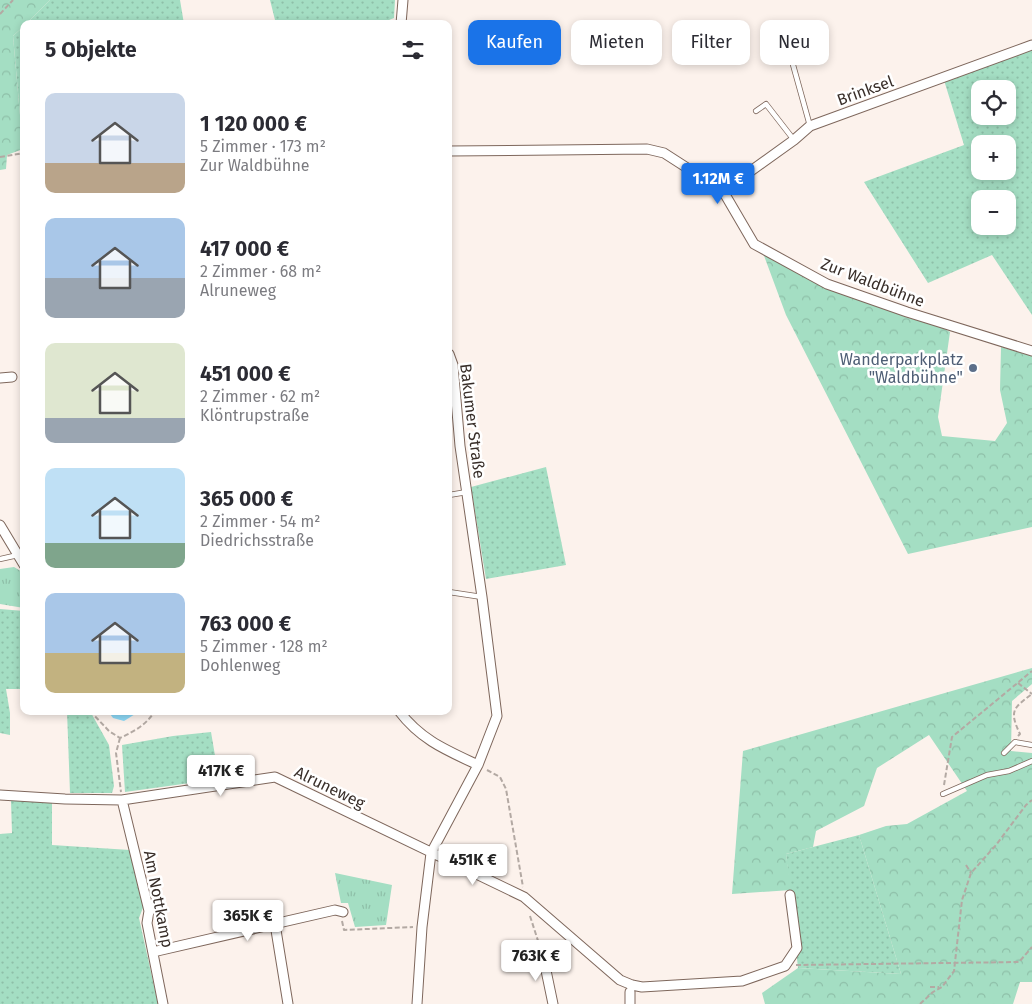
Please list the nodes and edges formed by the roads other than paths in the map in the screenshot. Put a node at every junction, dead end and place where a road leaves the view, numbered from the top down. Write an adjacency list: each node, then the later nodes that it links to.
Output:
1 (402, 0): 2 (street)
2 (401, 20)
3 (1032, 44): 6 (street, Brinksel)
4 (793, 65): 6 (lane)
5 (756, 111): 7 (lane)
6 (810, 126): 7 (street, Brinksel)
7 (794, 140): 9 (street, Brinksel)
8 (452, 151): 9 (street, Zur Waldbühne)
9 (723, 191): 10 (street, Zur Waldbühne)
10 (1032, 351)
11 (452, 362): 14 (street, Bakumer Straße)
12 (12, 377): 13 (street)
13 (0, 378)
14 (467, 492): 15 (lane, Bakumer Straße); 21 (street, Bakumer Straße)
15 (452, 494)
16 (0, 525): 17 (street)
17 (18, 555): 18 (street); 19 (lane)
18 (20, 558)
19 (0, 559)
20 (452, 592): 21 (lane)
21 (482, 597): 26 (street, Bakumer Straße)
22 (402, 715): 26 (street)
23 (1032, 745): 24 (lane)
24 (1004, 753)
25 (1032, 761): 27 (lane)
26 (478, 765): 30 (street, Bakumer Straße)
27 (943, 794)
28 (0, 795): 29 (street, Alruneweg)
29 (122, 800): 30 (street, Alruneweg); 34 (street, Am Nottkamp)
30 (431, 853): 31 (street, Alruneweg); 39 (street, Bakumer Straße)
31 (790, 895)
32 (343, 912): 33 (street)
33 (274, 924): 34 (street); 38 (street)
34 (153, 952): 37 (street, Am Nottkamp)
35 (543, 956): 40 (street)
36 (630, 992): 41 (street)
37 (163, 1004)
38 (288, 1004)
39 (417, 1004)
40 (553, 1004)
41 (630, 1004)

